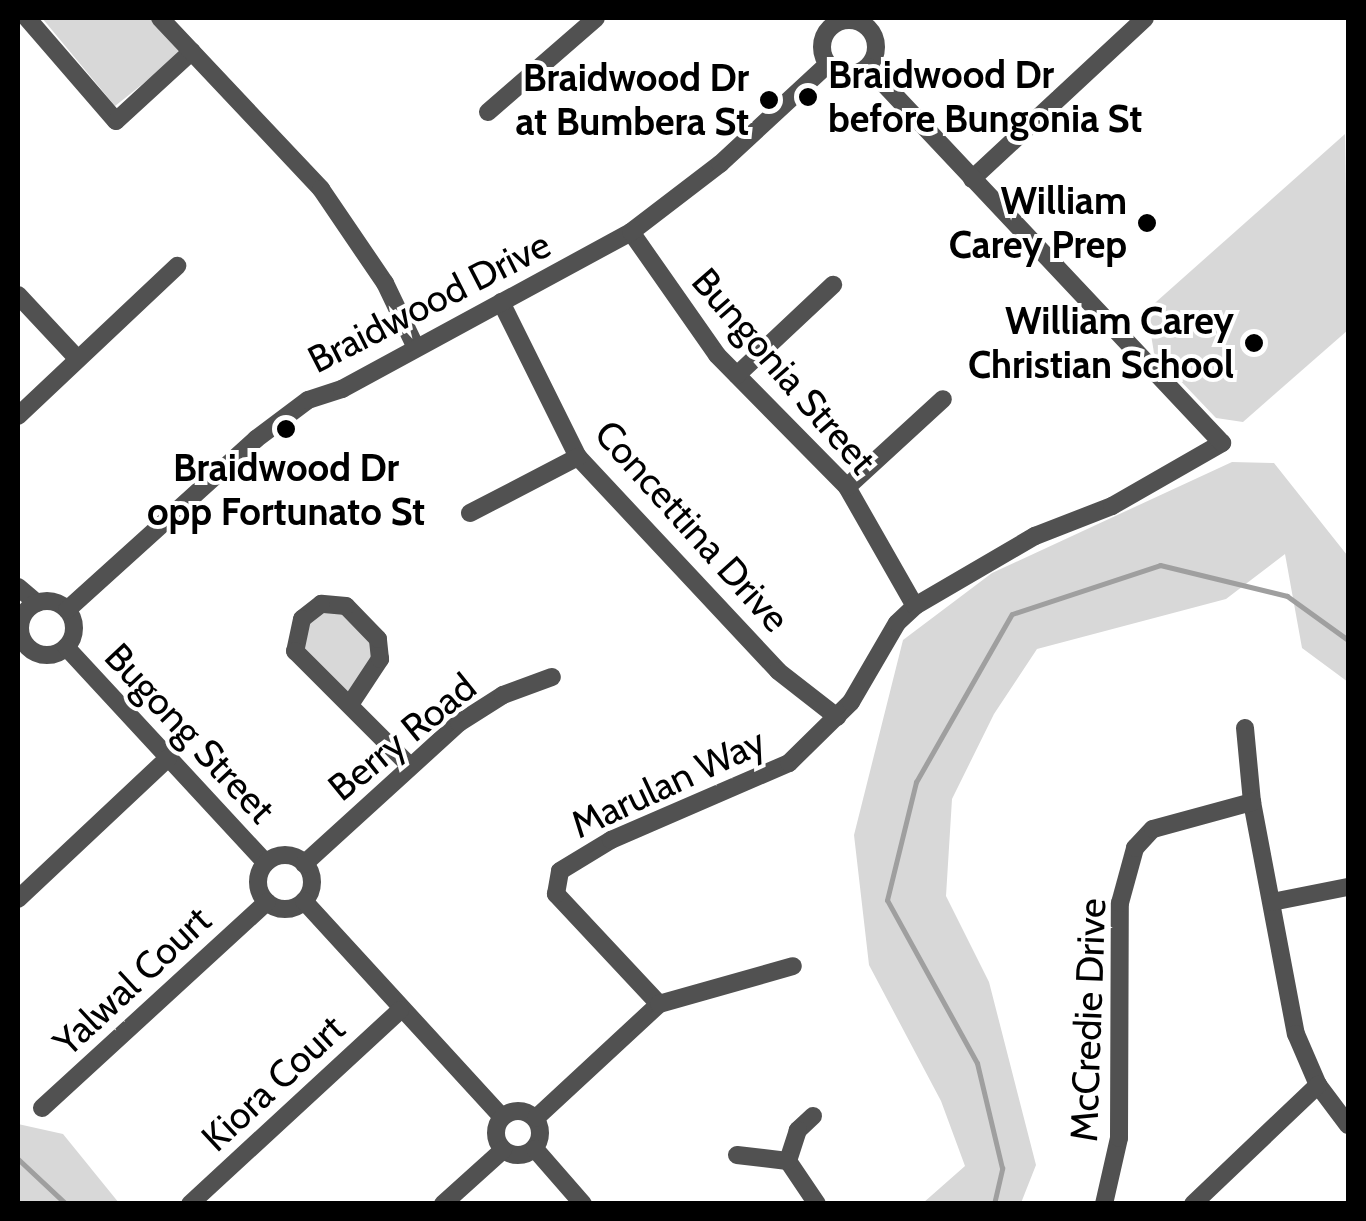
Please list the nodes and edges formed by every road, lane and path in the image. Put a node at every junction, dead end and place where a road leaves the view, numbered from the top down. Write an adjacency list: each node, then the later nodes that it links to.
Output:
1 (27, 18): 7 (street)
2 (160, 18): 7 (street)
3 (596, 18): 10 (street)
4 (1145, 18): 11 (street)
5 (826, 22): 6 (street); 8 (street)
6 (877, 25): 9 (street)
7 (192, 51): 17 (street)
8 (828, 64): 9 (street); 12 (street, Braidwood Drive)
9 (868, 66): 11 (street)
10 (488, 112)
11 (972, 179): 27 (street, Marulan Way)
12 (631, 232): 16 (street, Braidwood Drive); 19 (street, Bungonia Street)
13 (178, 266): 18 (street)
14 (833, 285): 19 (street)
15 (18, 295): 18 (street)
16 (501, 302): 17 (street, Braidwood Drive); 22 (street, Concettina Drive)
17 (415, 346): 28 (street, Braidwood Drive)
18 (77, 358): 21 (street)
19 (737, 375): 23 (street, Bungonia Street)
20 (944, 399): 23 (street)
21 (18, 416)
22 (578, 456): 24 (street); 34 (street, Concettina Drive)
23 (847, 487): 27 (street, Bungonia Street)
24 (470, 513)
25 (18, 587): 26 (street)
26 (37, 603): 28 (street); 29 (street)
27 (915, 606): 34 (street, Marulan Way)
28 (67, 610): 30 (street)
29 (19, 619): 31 (street)
30 (66, 647): 31 (street); 36 (street, Bugong Street)
31 (23, 655)
32 (552, 678): 37 (street, Berry Road)
33 (351, 703): 33 (street); 37 (street)
34 (836, 717): 47 (street, Marulan Way)
35 (1245, 728): 38 (street)
36 (168, 758): 39 (street, Bugong Street); 42 (street)
37 (409, 765): 40 (street, Berry Road)
38 (1252, 802): 45 (street); 63 (street, McCredie Drive)
39 (266, 864): 40 (street); 44 (street)
40 (304, 864): 43 (street)
41 (1348, 887): 45 (street)
42 (18, 899)
43 (304, 901): 44 (street); 48 (street)
44 (267, 902): 50 (street, Yalwal Court)
45 (1272, 902): 49 (street)
46 (793, 966): 47 (street)
47 (658, 1004): 53 (street)
48 (400, 1010): 52 (street); 59 (street, Kiora Court)
49 (1318, 1085): 54 (street); 64 (street)
50 (42, 1108)
51 (813, 1116): 58 (street)
52 (502, 1117): 53 (street); 56 (street)
53 (536, 1118): 55 (street)
54 (1348, 1125)
55 (535, 1149): 56 (street); 61 (street)
56 (503, 1150): 60 (street)
57 (737, 1155): 58 (street)
58 (788, 1161): 62 (street)
59 (190, 1204)
60 (443, 1204)
61 (583, 1204)
62 (817, 1204)
63 (1104, 1204)
64 (1193, 1204)

